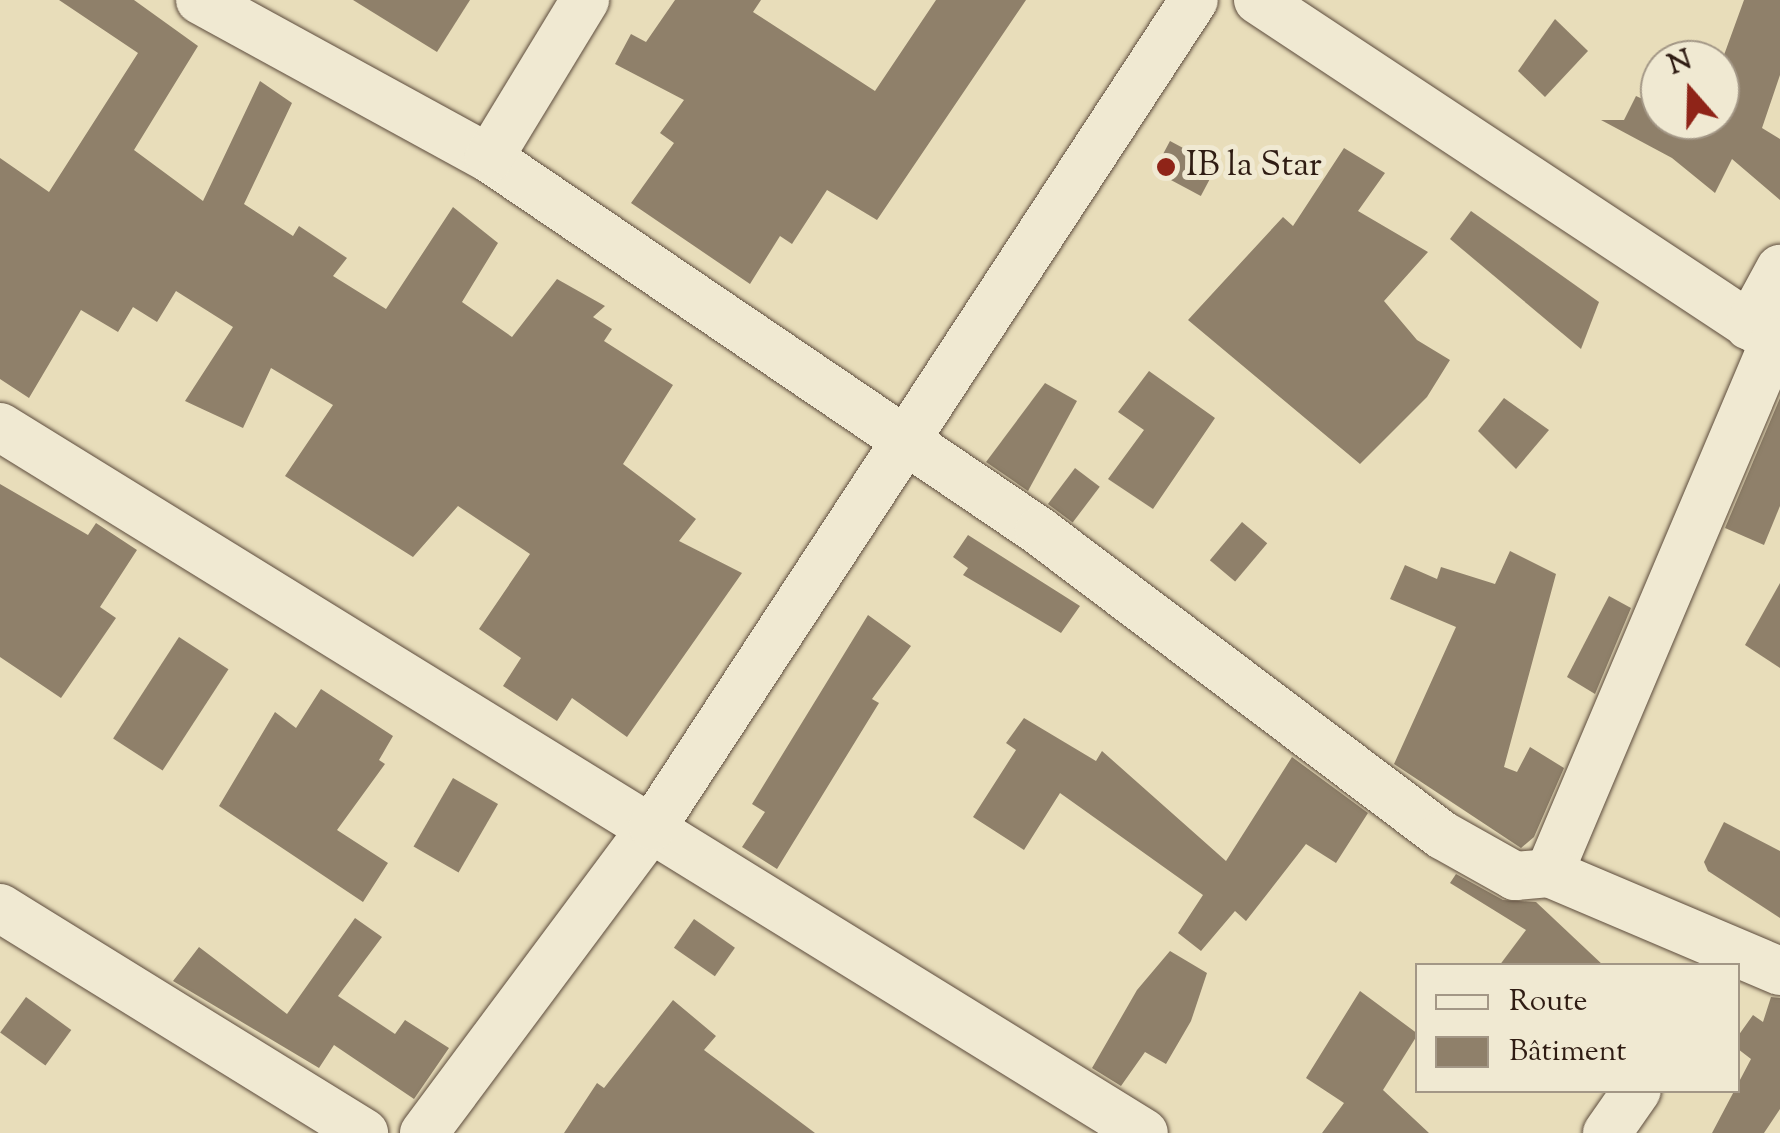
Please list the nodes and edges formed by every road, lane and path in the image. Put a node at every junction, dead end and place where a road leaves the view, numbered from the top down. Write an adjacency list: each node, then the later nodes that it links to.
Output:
1 (200, 0): 5 (street)
2 (585, 0): 5 (street)
3 (1194, 0): 9 (street)
4 (1258, 0): 7 (street)
5 (489, 158): 9 (street)
6 (1780, 269): 7 (street)
7 (1768, 337): 11 (street)
8 (0, 427): 10 (street)
9 (909, 444): 10 (street); 11 (street)
10 (653, 826): 16 (street); 17 (street)
11 (1549, 873): 13 (street)
12 (0, 908): 15 (street)
13 (1758, 968)
14 (1635, 1093): 18 (street)
15 (364, 1133)
16 (424, 1133)
17 (1144, 1133)
18 (1607, 1133)

